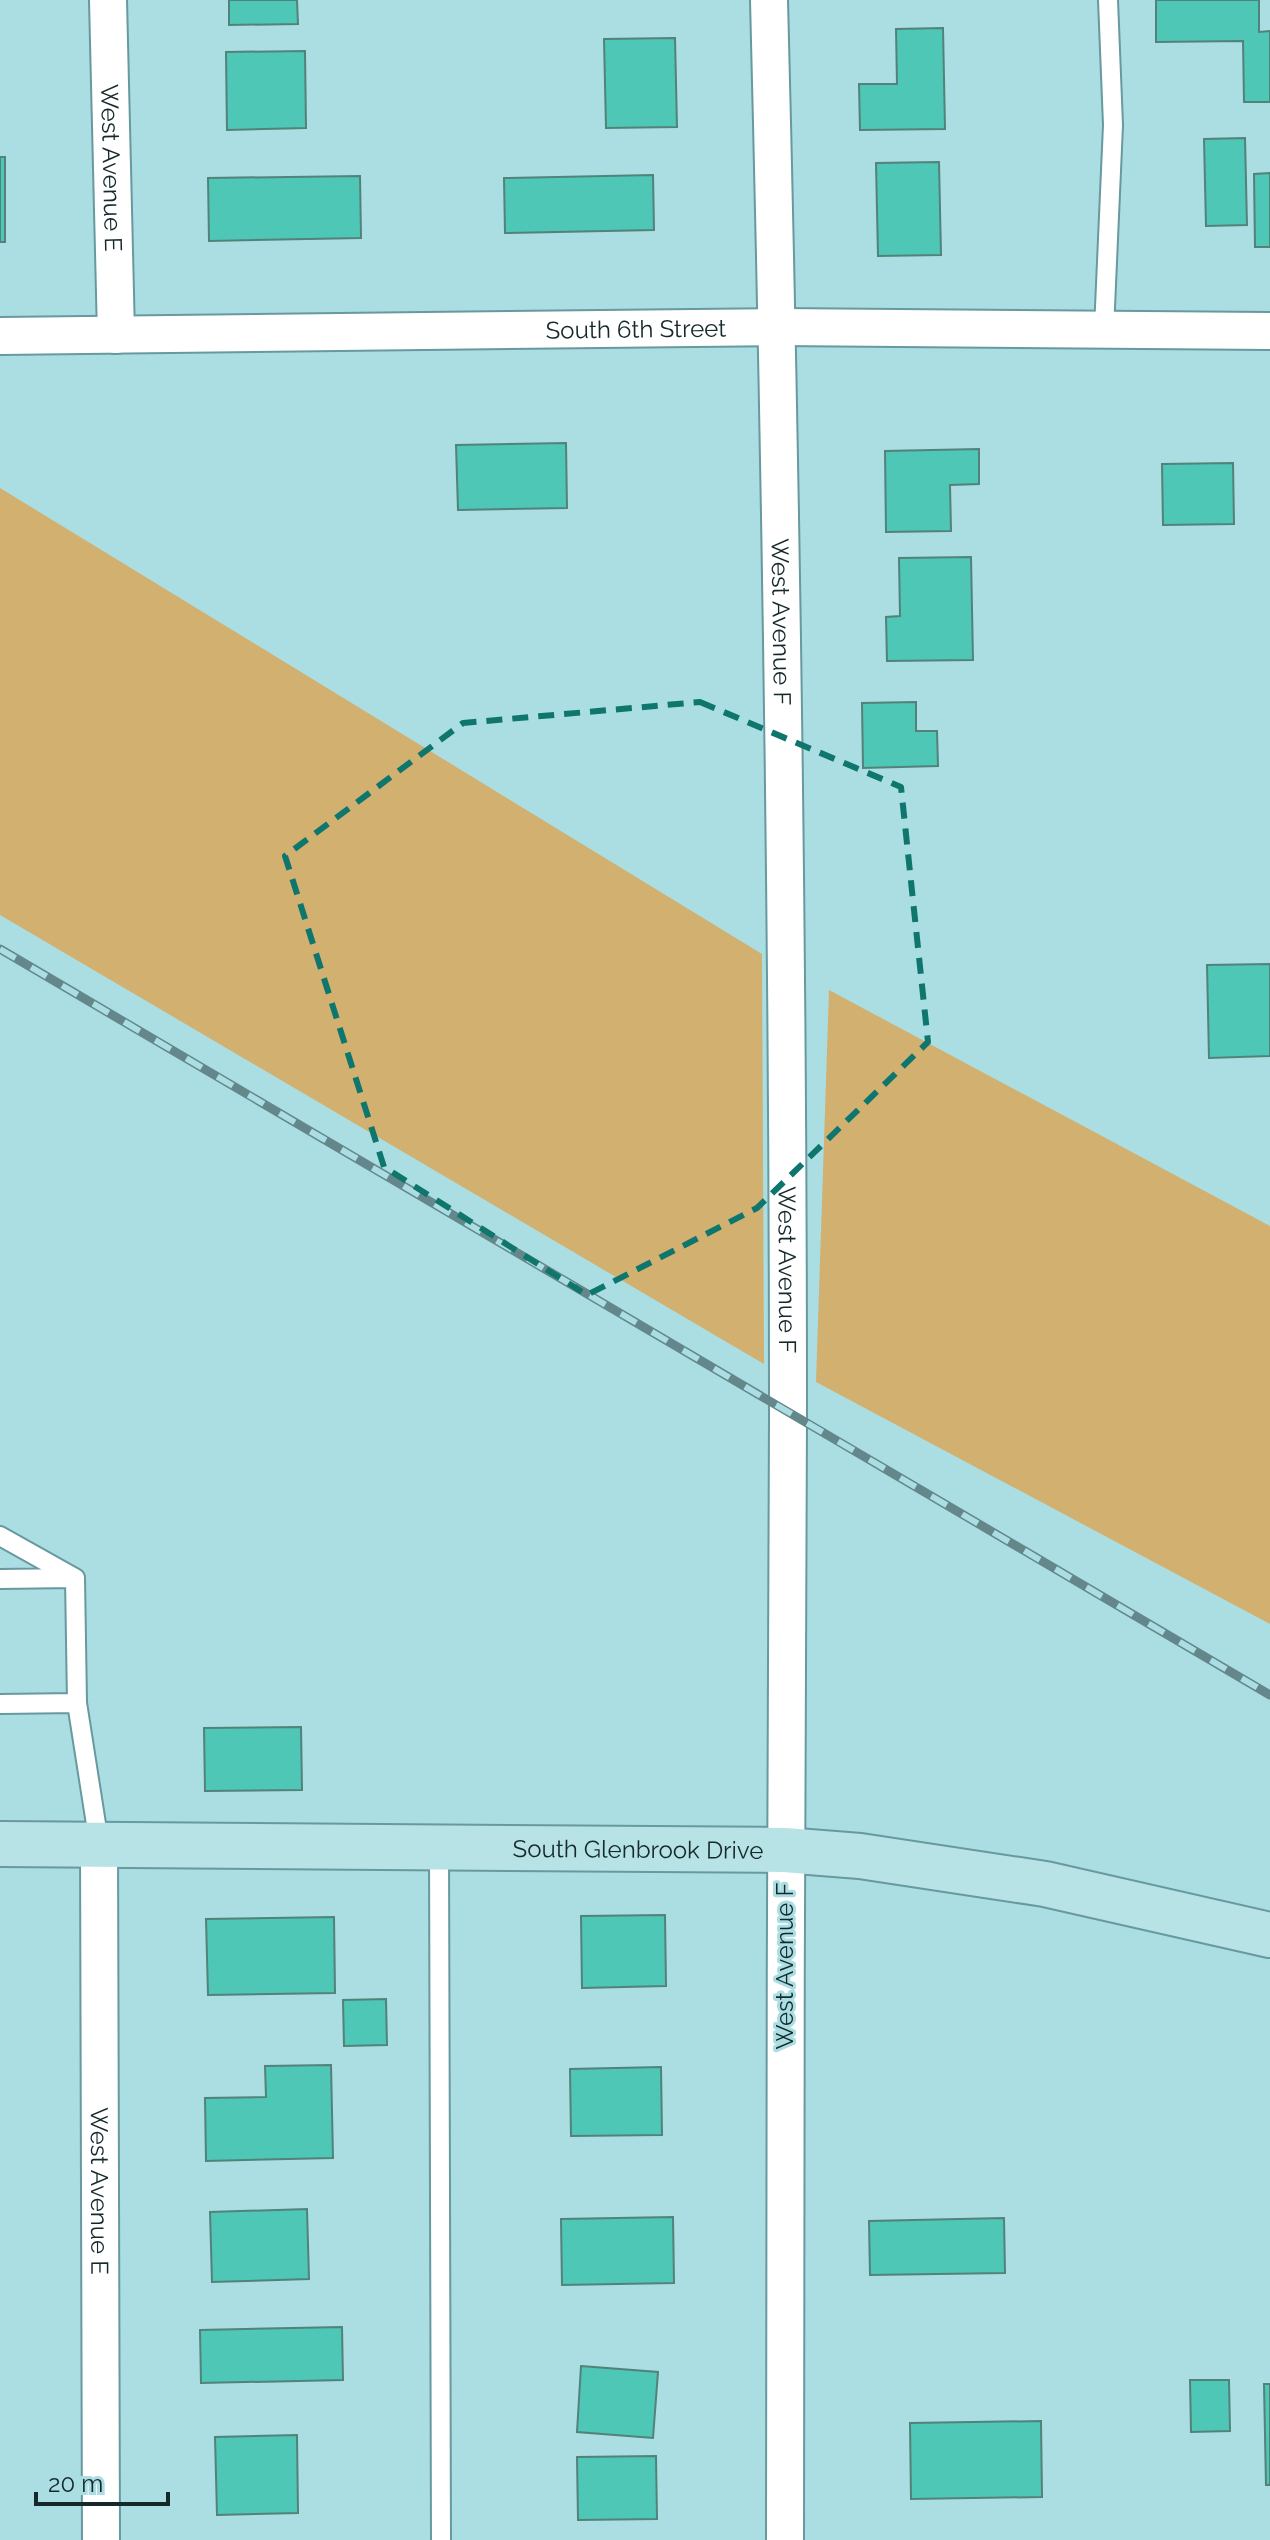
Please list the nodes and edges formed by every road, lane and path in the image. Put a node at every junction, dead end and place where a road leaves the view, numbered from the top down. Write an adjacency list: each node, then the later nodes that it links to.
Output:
1 (108, 0): 7 (street, West Avenue E)
2 (769, 0): 4 (street, West Avenue F)
3 (1108, 0): 5 (lane)
4 (778, 327): 5 (street, South 6th Street); 7 (street, South 6th Street); 17 (street, West Avenue F)
5 (1104, 330): 6 (street, South 6th Street)
6 (1270, 331)
7 (116, 335): 8 (street, South 6th Street)
8 (0, 336)
9 (0, 1536): 10 (lane)
10 (75, 1578): 11 (lane); 12 (lane)
11 (0, 1579)
12 (77, 1703): 13 (lane); 14 (lane)
13 (0, 1704)
14 (99, 1843): 15 (street, South Glenbrook Drive); 16 (street, South Glenbrook Drive); 19 (street, West Avenue E)
15 (0, 1844)
16 (439, 1846): 17 (street, South Glenbrook Drive); 20 (lane)
17 (784, 1850): 18 (street, South Glenbrook Drive); 21 (street, West Avenue F)
18 (1270, 1935)
19 (101, 2540)
20 (441, 2540)
21 (785, 2540)

